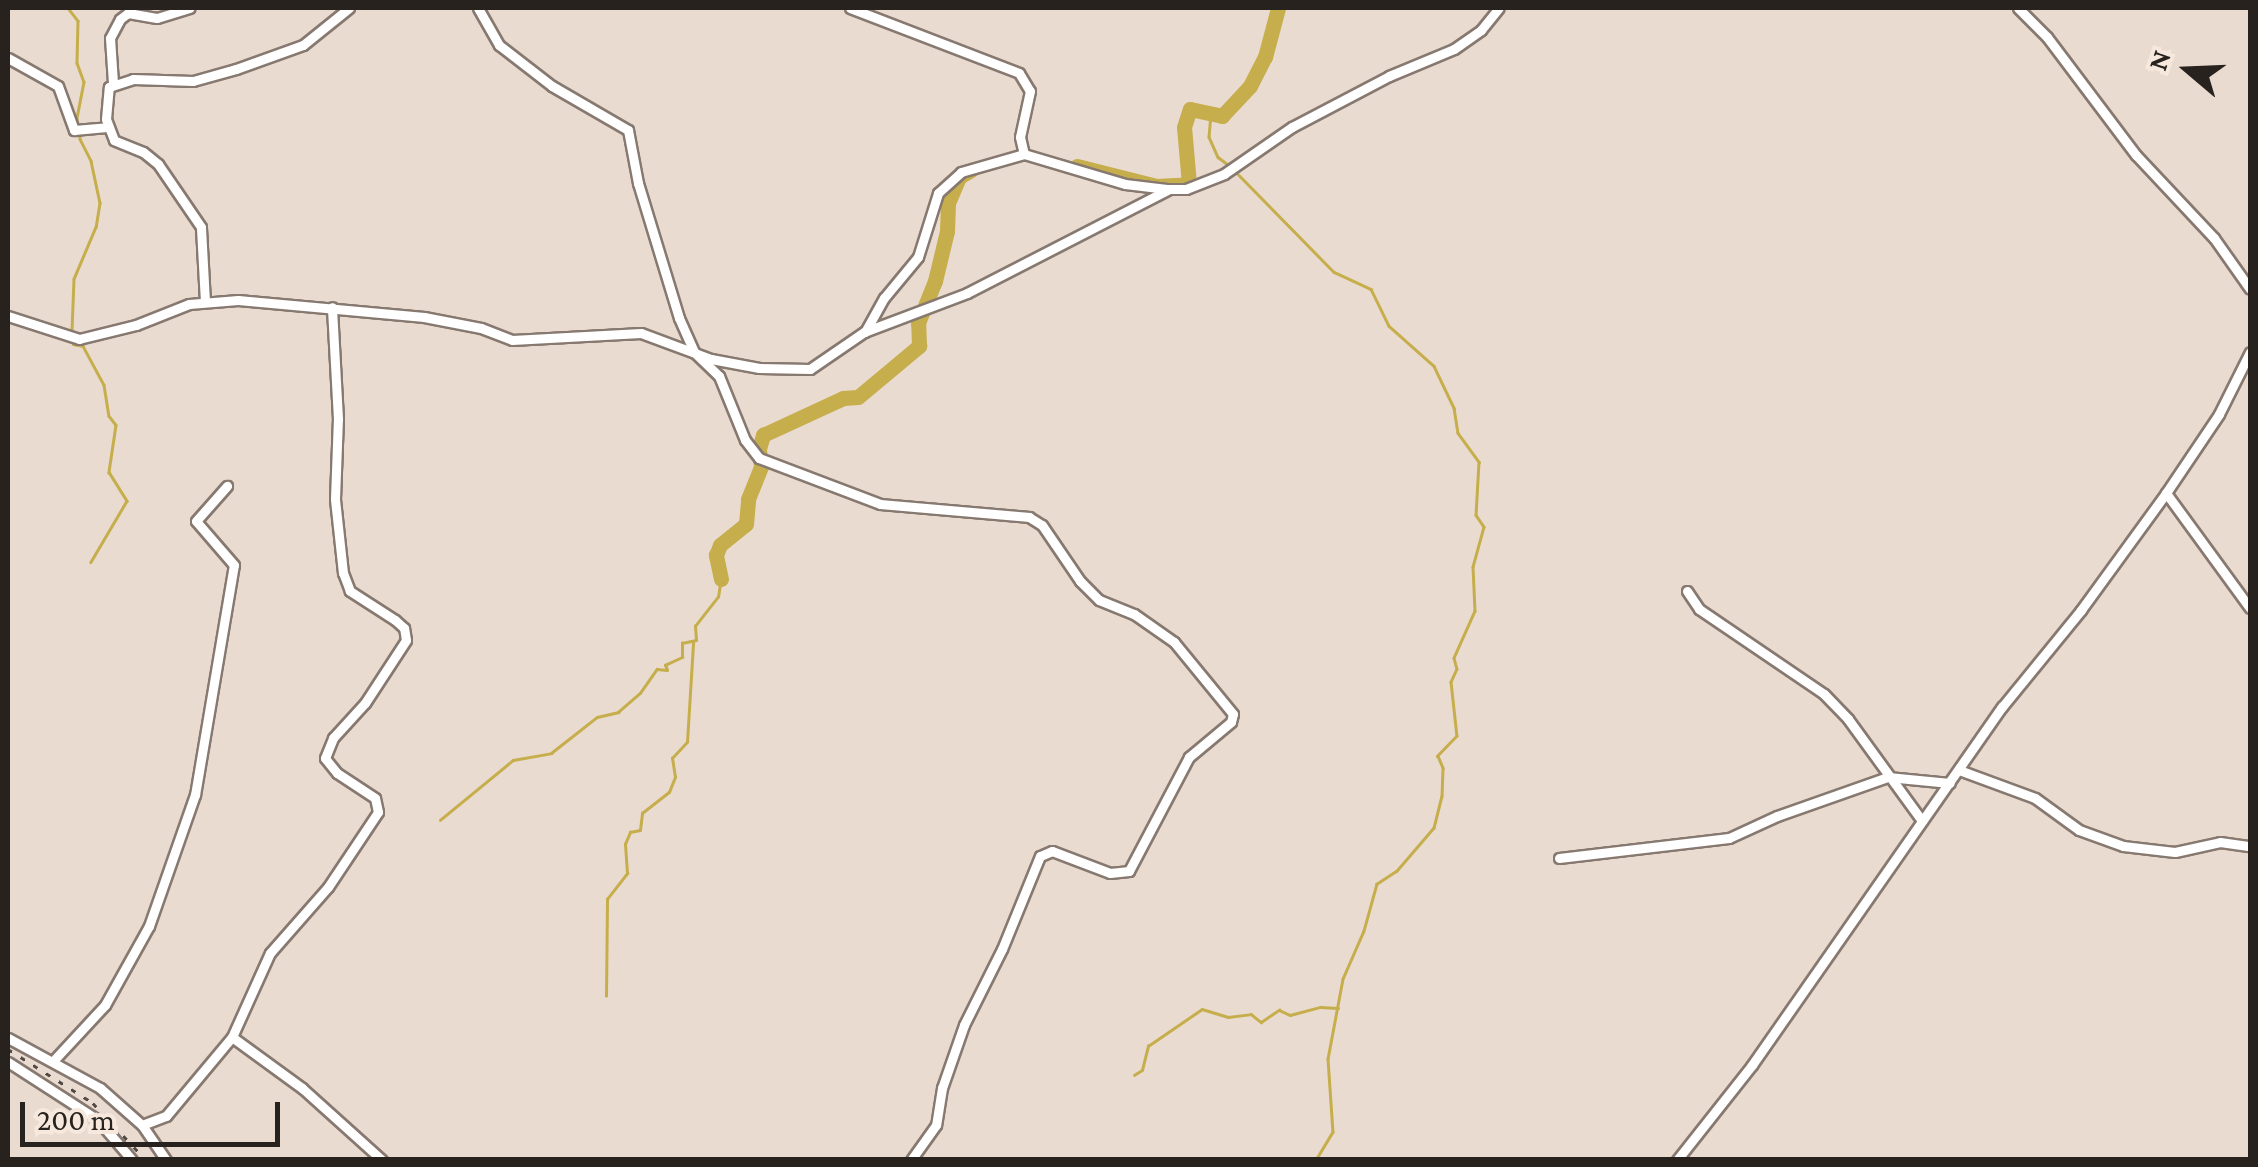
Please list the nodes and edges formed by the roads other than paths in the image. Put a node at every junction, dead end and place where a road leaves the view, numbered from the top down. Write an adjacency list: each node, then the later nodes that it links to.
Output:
1 (190, 8): 8 (street)
2 (349, 8): 8 (street)
3 (478, 8): 17 (street)
4 (850, 8): 10 (street)
5 (1499, 8): 11 (street)
6 (2018, 8): 12 (street)
7 (8, 58): 9 (street)
8 (114, 83): 9 (street)
9 (108, 127): 13 (street)
10 (1024, 154): 11 (street); 16 (street)
11 (1169, 189): 16 (street)
12 (2250, 289)
13 (206, 302): 14 (street); 15 (street)
14 (332, 308): 17 (street); 29 (street)
15 (8, 316)
16 (864, 332): 17 (street)
17 (694, 352): 37 (street)
18 (2250, 352): 20 (street)
19 (227, 486): 31 (street)
20 (2166, 493): 22 (street); 23 (street)
21 (1686, 591): 24 (street)
22 (2250, 608)
23 (1959, 770): 25 (street); 27 (street)
24 (1888, 777): 25 (street); 26 (street); 28 (street)
25 (1950, 783): 26 (street)
26 (1922, 821): 38 (street)
27 (2250, 846)
28 (1558, 858)
29 (232, 1036): 33 (street); 36 (street)
30 (8, 1038): 31 (street)
31 (54, 1060): 33 (street)
32 (8, 1062): 34 (street)
33 (142, 1125): 35 (street)
34 (132, 1160)
35 (166, 1160)
36 (382, 1160)
37 (912, 1160)
38 (1677, 1160)

